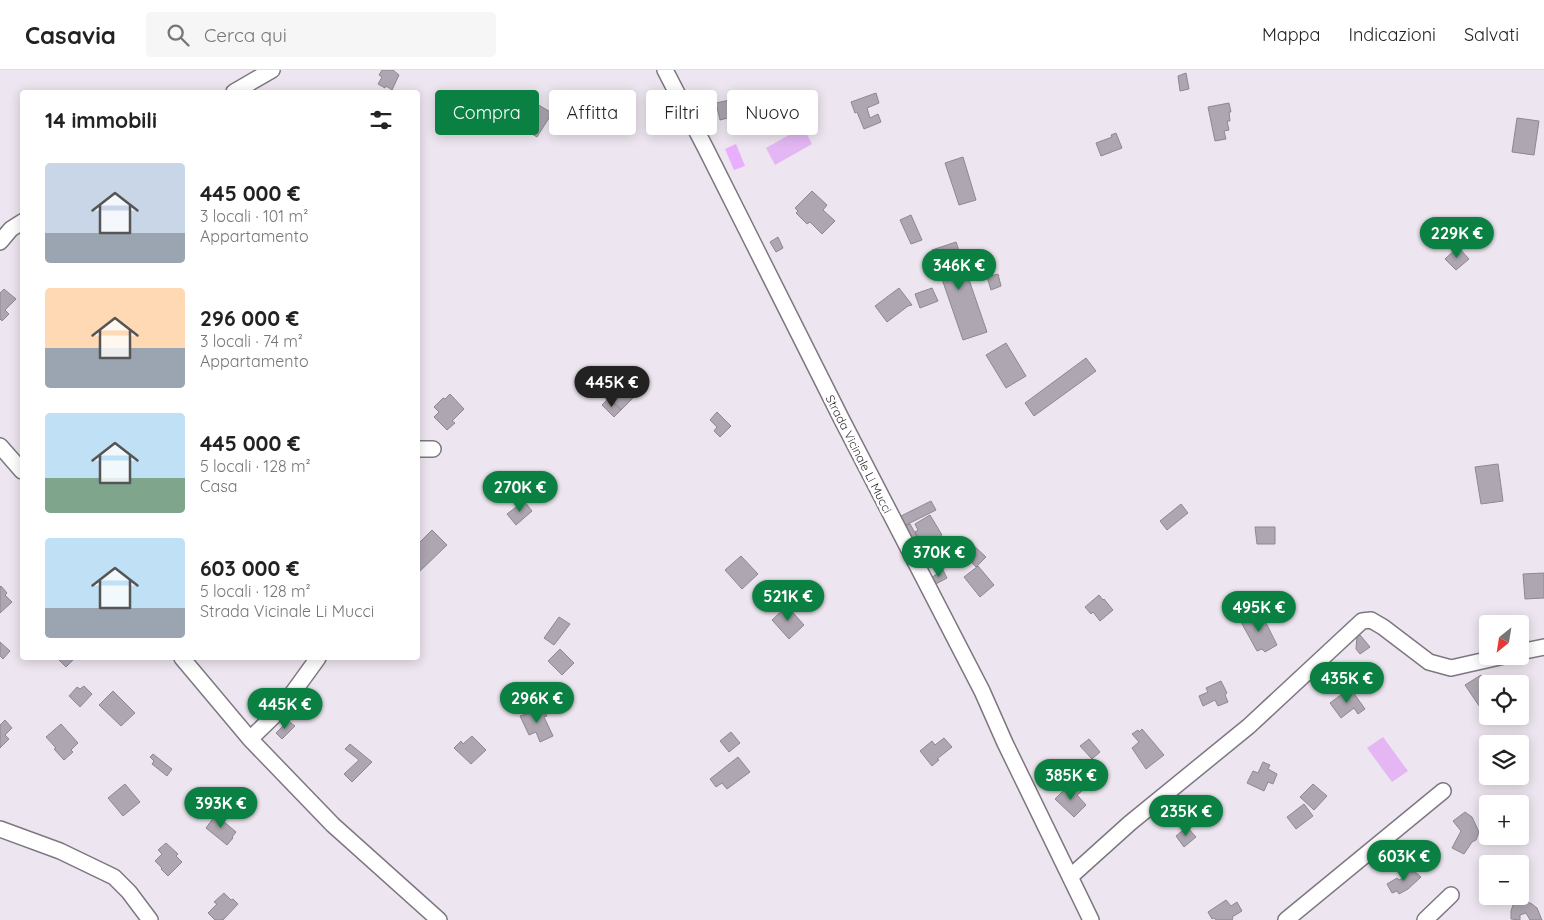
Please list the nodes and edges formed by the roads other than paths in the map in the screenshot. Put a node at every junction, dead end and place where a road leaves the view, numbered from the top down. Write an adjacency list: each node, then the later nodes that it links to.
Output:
1 (272, 70): 3 (street)
2 (665, 70): 18 (street, Strada Vicinale Li Mucci)
3 (237, 90)
4 (20, 223): 5 (street)
5 (0, 242)
6 (0, 446): 9 (street)
7 (420, 449): 8 (street)
8 (433, 449)
9 (20, 469)
10 (1544, 647): 11 (street)
11 (1529, 650)
12 (184, 660): 15 (street)
13 (317, 660): 15 (street)
14 (1479, 662): 18 (street)
15 (250, 739): 22 (street)
16 (1443, 791): 20 (street)
17 (0, 829): 21 (street)
18 (1070, 877): 23 (street, Strada Vicinale Li Mucci)
19 (1451, 895): 24 (street)
20 (1293, 918)
21 (150, 920)
22 (438, 920)
23 (1091, 920)
24 (1425, 920)

